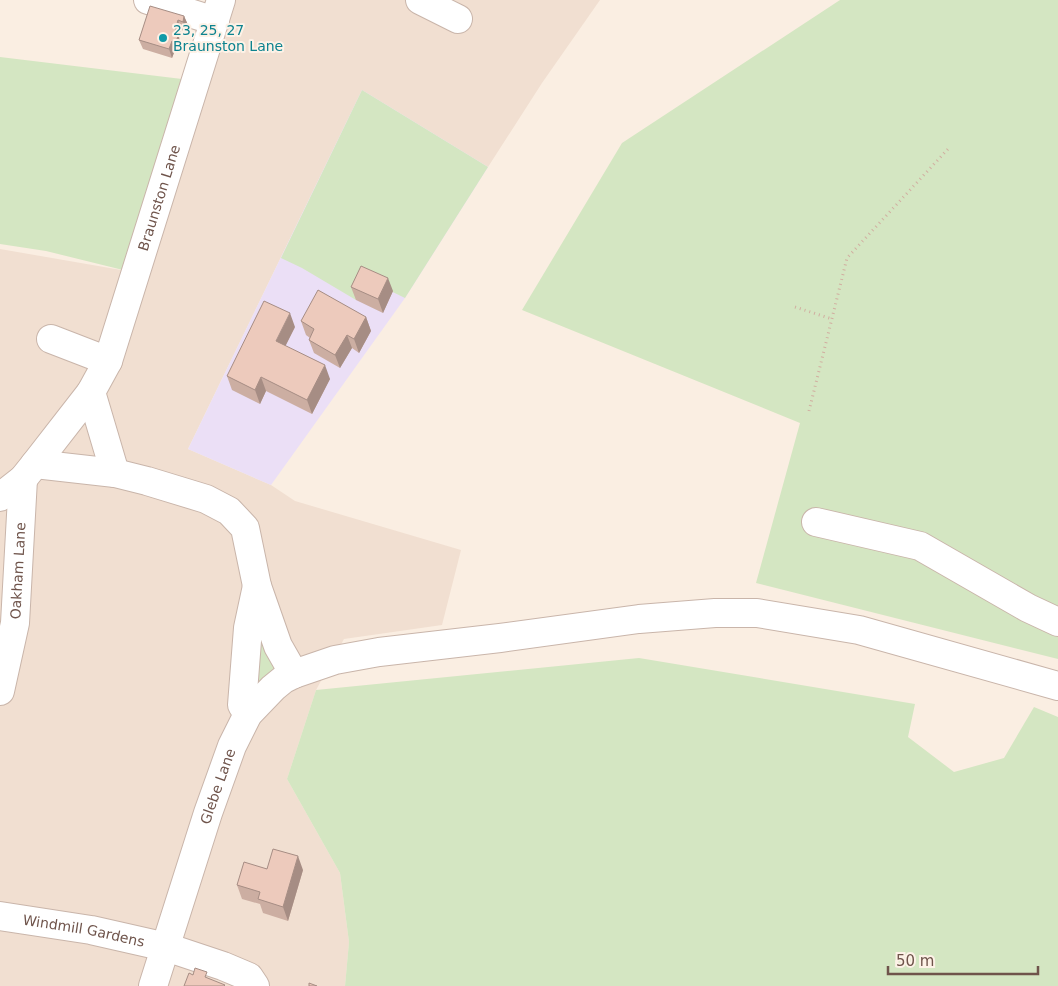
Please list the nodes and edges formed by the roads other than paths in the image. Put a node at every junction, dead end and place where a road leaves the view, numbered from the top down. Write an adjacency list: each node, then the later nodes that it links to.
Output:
1 (148, 0): 3 (street)
2 (420, 0): 4 (street)
3 (218, 11): 6 (street, Braunston Lane)
4 (458, 19)
5 (51, 339): 6 (street)
6 (108, 361): 7 (street, Braunston Lane)
7 (91, 392): 8 (street, Braunston Lane); 9 (street)
8 (29, 471): 9 (street); 10 (street); 16 (street, Oakham Lane)
9 (115, 473): 12 (street)
10 (0, 497)
11 (816, 522): 13 (street)
12 (257, 586): 14 (street); 17 (street)
13 (1058, 622)
14 (294, 674): 15 (street, Glebe Lane); 17 (street, Glebe Lane)
15 (1058, 686)
16 (0, 691)
17 (248, 714): 19 (street, Glebe Lane)
18 (0, 916): 19 (street, Windmill Gardens)
19 (166, 947): 20 (street, Glebe Lane); 21 (street, Windmill Gardens)
20 (154, 986)
21 (254, 986)

